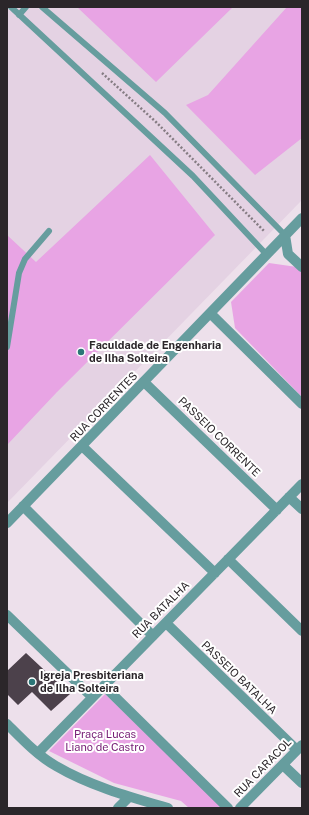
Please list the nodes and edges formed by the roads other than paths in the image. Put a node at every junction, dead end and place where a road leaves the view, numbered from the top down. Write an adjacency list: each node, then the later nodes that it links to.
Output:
1 (11, 7): 4 (lane)
2 (26, 7): 4 (lane)
3 (42, 7): 7 (lane)
4 (19, 15): 9 (lane)
5 (302, 218): 7 (street, RUA CORRENTES)
6 (49, 231): 12 (lane)
7 (285, 235): 8 (street); 9 (street, RUA CORRENTES)
8 (288, 254): 9 (street); 10 (street)
9 (267, 255): 11 (street, RUA CORRENTES)
10 (302, 267)
11 (211, 314): 13 (street, RUA CORRENTES); 14 (street)
12 (7, 347)
13 (144, 382): 15 (street, RUA CORRENTES); 20 (street, PASSEIO CORRENTE)
14 (302, 404)
15 (82, 446): 18 (street, RUA CORRENTES); 23 (street)
16 (302, 484): 17 (street, RUA BATALHA)
17 (289, 497): 19 (street); 20 (street, RUA BATALHA)
18 (23, 506): 21 (street, RUA CORRENTES); 27 (street)
19 (302, 509)
20 (277, 510): 22 (street, RUA BATALHA)
21 (7, 523)
22 (228, 559): 23 (street, RUA BATALHA); 26 (street)
23 (215, 573): 25 (street, RUA BATALHA)
24 (7, 615): 29 (street)
25 (166, 623): 27 (street, RUA BATALHA); 31 (street, PASSEIO BATALHA)
26 (302, 631)
27 (153, 636): 28 (street, RUA BATALHA)
28 (104, 686): 29 (street, RUA BATALHA); 38 (street)
29 (92, 697): 32 (street, RUA BATALHA)
30 (7, 724): 32 (street)
31 (299, 748): 33 (street, RUA CARACOL)
32 (38, 753): 35 (street)
33 (283, 764): 34 (street); 39 (street, RUA CARACOL)
34 (302, 783)
35 (129, 797): 36 (street); 37 (street)
36 (118, 808)
37 (168, 808)
38 (228, 808)
39 (240, 808)

